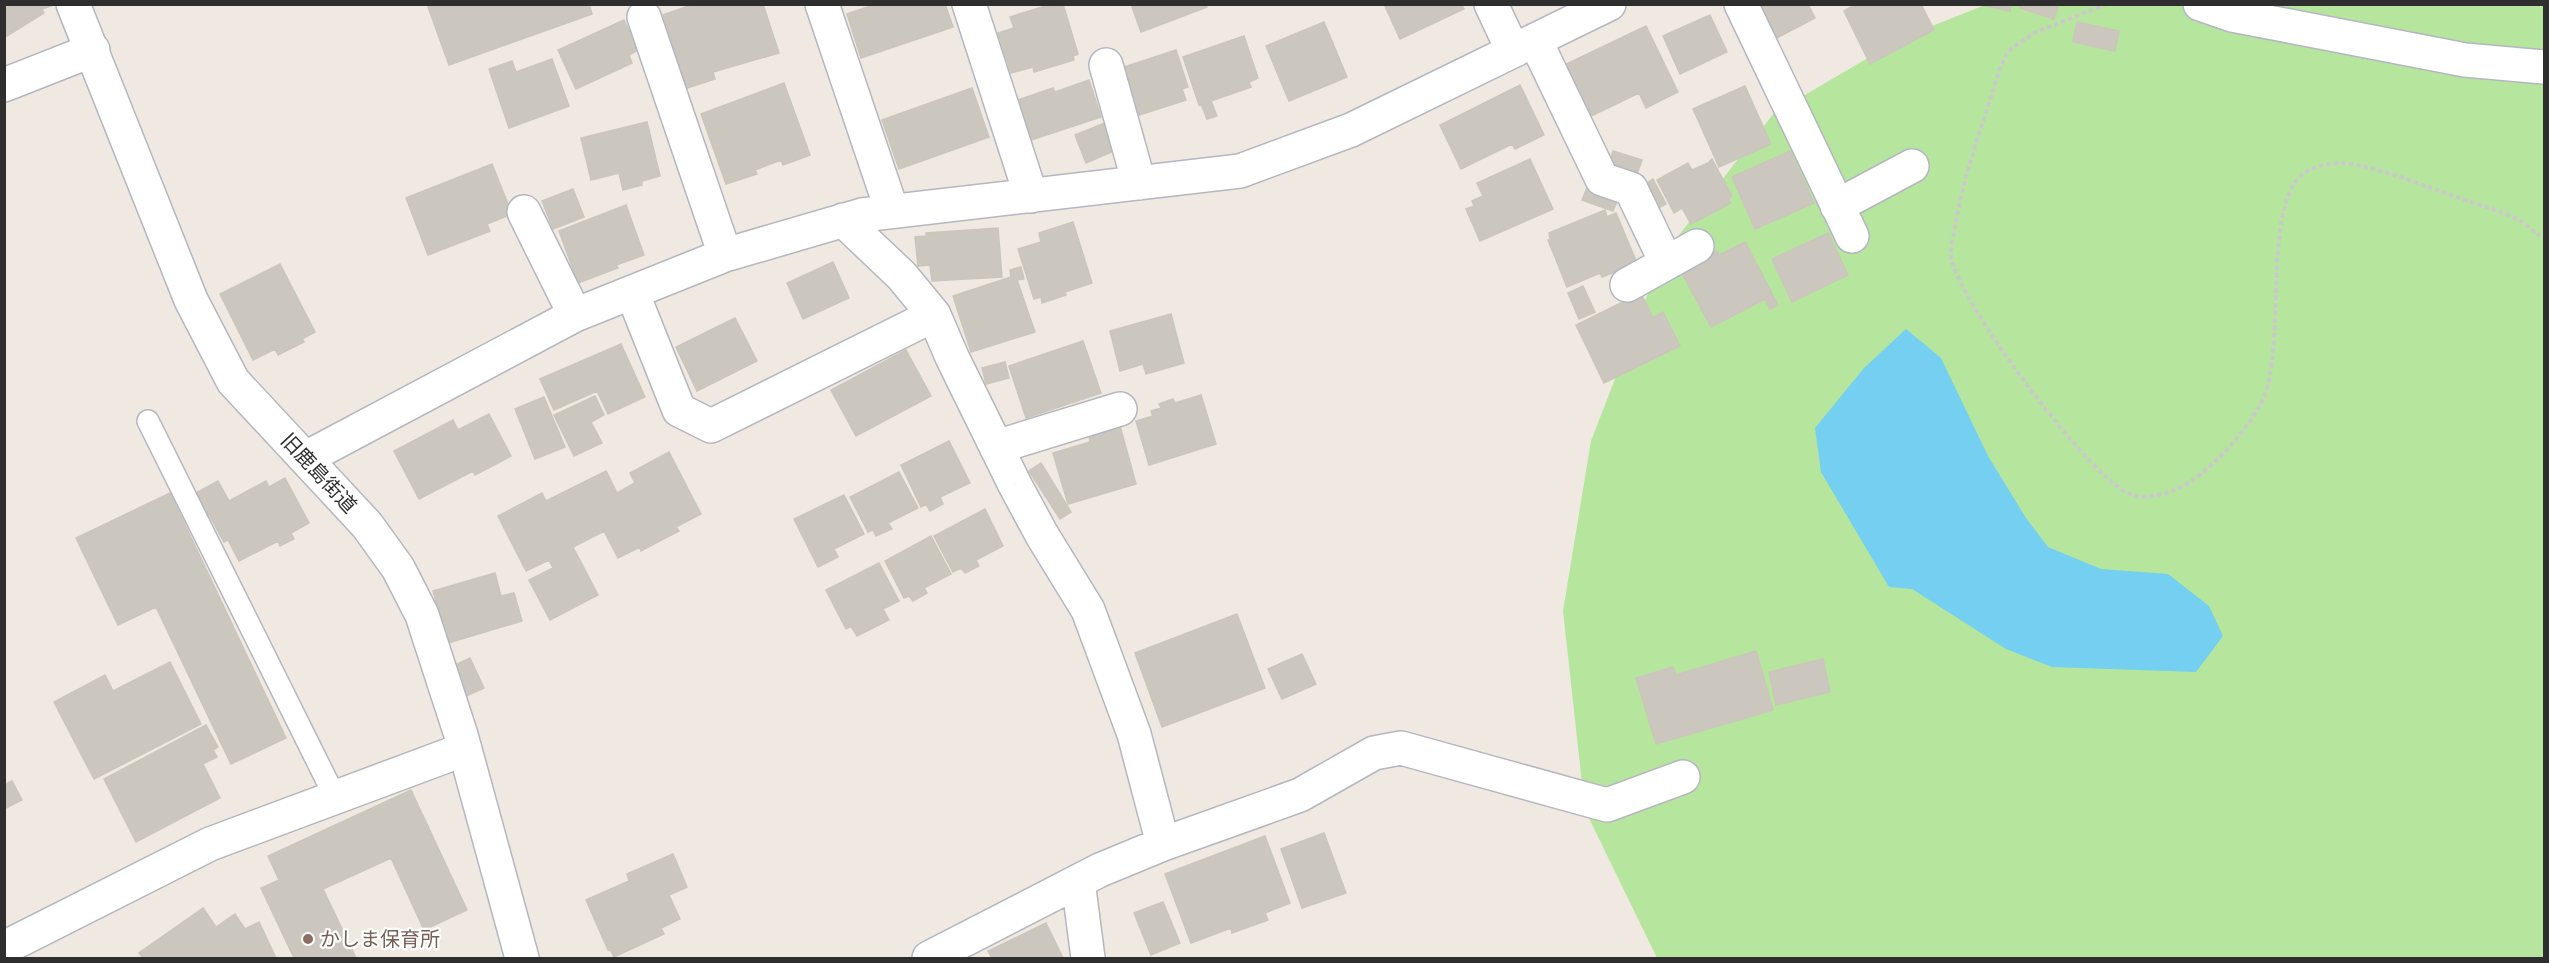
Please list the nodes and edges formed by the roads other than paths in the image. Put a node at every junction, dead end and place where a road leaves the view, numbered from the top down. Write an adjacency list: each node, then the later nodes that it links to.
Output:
1 (74, 4): 10 (street, 旧鹿島街道)
2 (822, 4): 19 (street)
3 (969, 4): 16 (street)
4 (1491, 4): 9 (street)
5 (1609, 4): 9 (street)
6 (1742, 4): 17 (street)
7 (2200, 4): 12 (street)
8 (644, 17): 23 (street)
9 (1524, 46): 15 (street); 24 (street)
10 (93, 50): 13 (street); 32 (street, 旧鹿島街道)
11 (1106, 64): 15 (street)
12 (2544, 67)
13 (4, 85)
14 (1912, 166): 17 (street)
15 (1139, 183): 16 (street)
16 (1031, 196): 19 (street)
17 (1837, 206): 21 (street)
18 (524, 212): 27 (street)
19 (892, 212): 20 (street)
20 (843, 220): 23 (street); 28 (street)
21 (1852, 236)
22 (1697, 246): 24 (street)
23 (725, 255): 26 (street)
24 (1666, 262): 25 (street)
25 (1627, 285)
26 (632, 292): 27 (street); 28 (street)
27 (575, 315): 32 (street)
28 (934, 315): 31 (street)
29 (1120, 409): 31 (street)
30 (148, 421): 35 (lane)
31 (996, 447): 36 (street)
32 (306, 458): 33 (street, 旧鹿島街道)
33 (465, 748): 35 (street); 39 (street, 旧鹿島街道)
34 (1683, 777): 36 (street)
35 (335, 797): 38 (street)
36 (1163, 844): 37 (street)
37 (1078, 881): 40 (street); 41 (street)
38 (4, 948)
39 (522, 958)
40 (929, 958)
41 (1088, 958)

